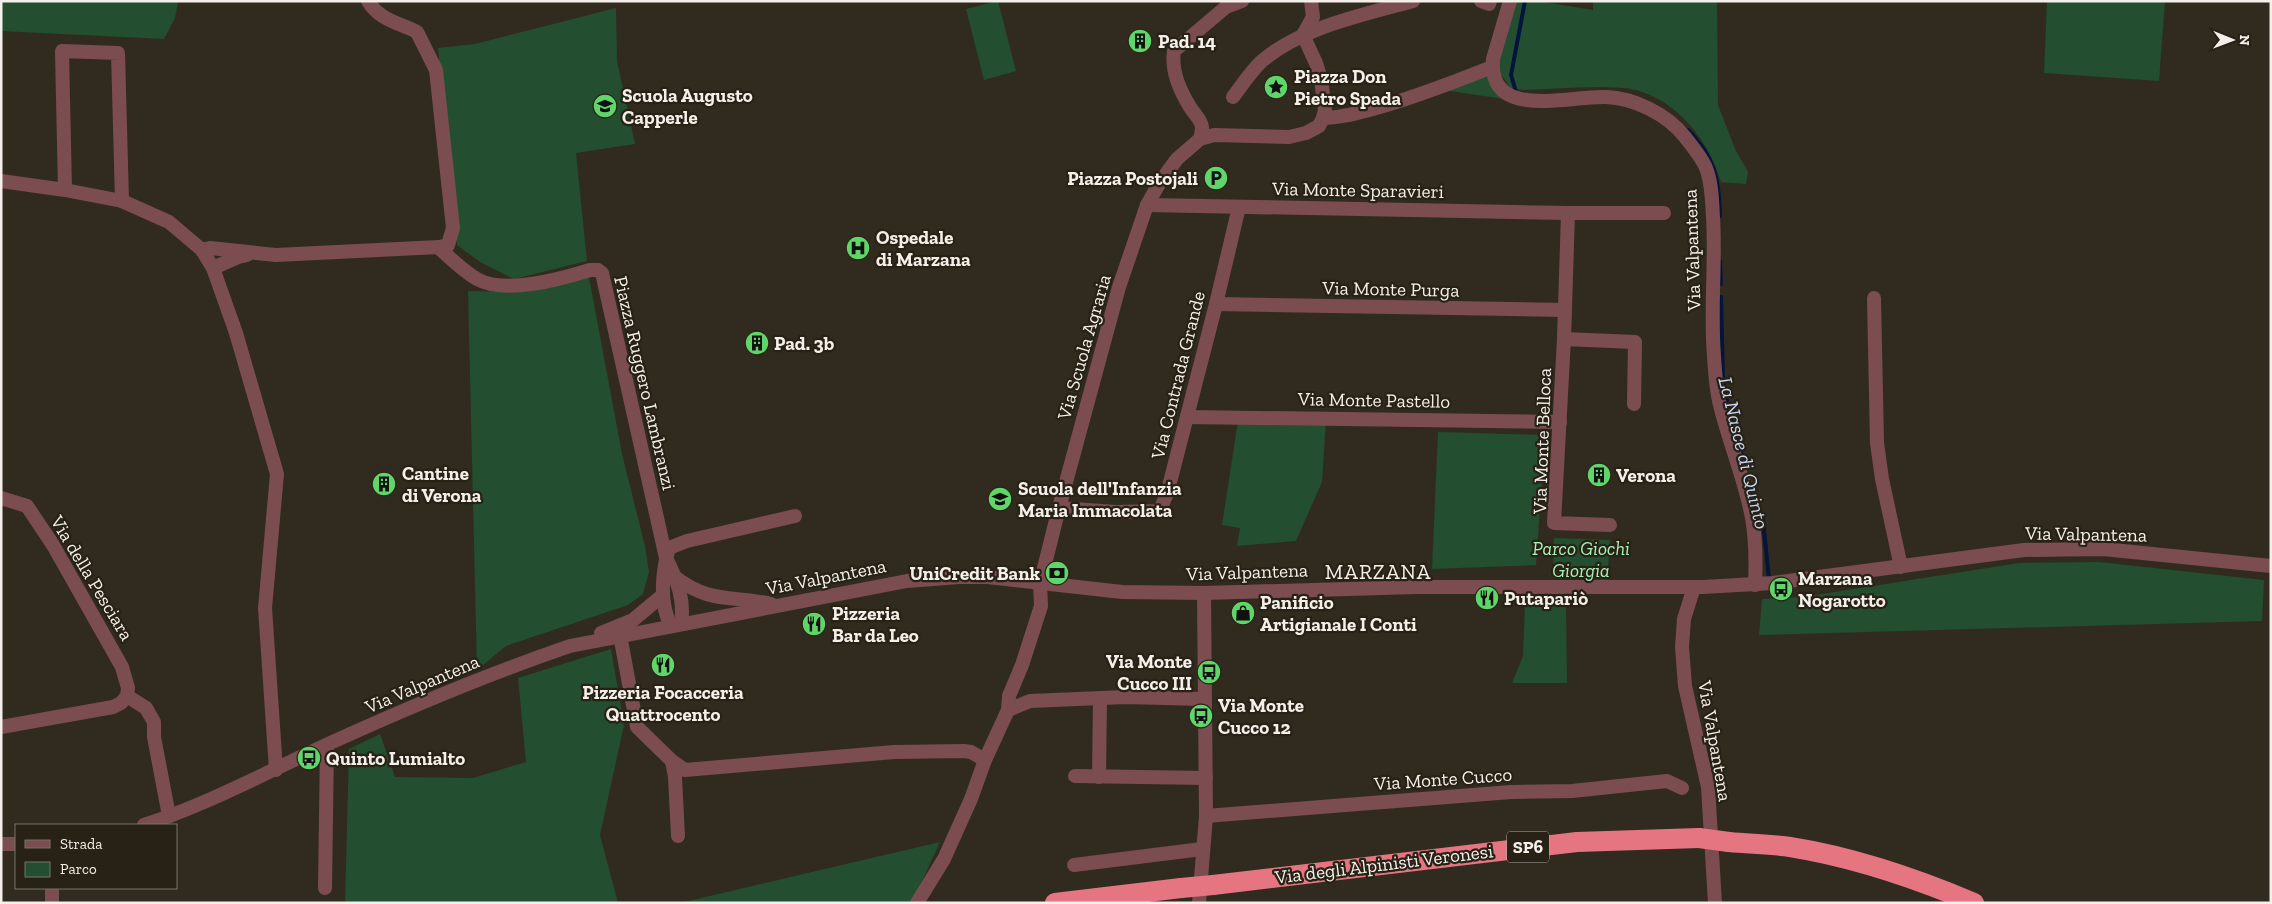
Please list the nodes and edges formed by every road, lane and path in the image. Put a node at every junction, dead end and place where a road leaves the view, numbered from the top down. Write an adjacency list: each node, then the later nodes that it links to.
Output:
1 (368, 1): 20 (street)
2 (1242, 1): 12 (street)
3 (1311, 1): 8 (street)
4 (1413, 1): 8 (street)
5 (1481, 1): 6 (street)
6 (1490, 1)
7 (1510, 1): 9 (street)
8 (1303, 35): 10 (street); 11 (street)
9 (1492, 67): 11 (street); 40 (street, Via Valpantena)
10 (1233, 97)
11 (1324, 118): 12 (street)
12 (1200, 139): 16 (street, Via Scuola Agraria)
13 (1, 181): 14 (street)
14 (65, 190): 15 (street); 15 (street)
15 (122, 201): 21 (street)
16 (1147, 205): 17 (street, Via Monte Sparavieri); 32 (street, Via Scuola Agraria)
17 (1238, 207): 18 (street, Via Monte Sparavieri); 25 (street, Via Contrada Grande)
18 (1568, 213): 19 (street); 26 (street, Via Monte Belloca)
19 (1664, 213)
20 (438, 247): 22 (street); 35 (street, Piazza Ruggero Lambranzi)
21 (202, 250): 22 (street); 23 (street)
22 (255, 254): 23 (street)
23 (213, 268): 56 (street)
24 (1874, 298): 37 (street)
25 (1216, 304): 26 (street, Via Monte Purga); 29 (street, Via Contrada Grande)
26 (1565, 310): 27 (street, Via Monte Belloca)
27 (1564, 339): 28 (street); 30 (street, Via Monte Belloca)
28 (1634, 404)
29 (1187, 417): 30 (street, Via Monte Pastello); 32 (street, Via Contrada Grande)
30 (1560, 422): 34 (street, Via Monte Belloca)
31 (1, 498): 48 (street, Via della Pesciara)
32 (1058, 508): 39 (street, Via Scuola Agraria)
33 (795, 516): 35 (street)
34 (1610, 525)
35 (666, 558): 38 (street, Piazza Ruggero Lambranzi); 43 (street, Piazza Ruggero Lambranzi)
36 (2271, 566): 37 (street, Via Valpantena)
37 (1902, 567): 40 (street, Via Valpantena)
38 (676, 577): 44 (street, Piazza Ruggero Lambranzi); 45 (street, Piazza Ruggero Lambranzi)
39 (1040, 584): 42 (street, Via Valpantena); 44 (street, Via Valpantena); 51 (street)
40 (1755, 585): 41 (street, Via Valpantena)
41 (1694, 587): 42 (street, Via Valpantena); 75 (street, Via Valpantena)
42 (1204, 593): 50 (street)
43 (663, 594): 45 (street, Piazza Ruggero Lambranzi); 47 (street)
44 (778, 606): 45 (street, Via Valpantena)
45 (676, 625): 46 (street, Via Valpantena)
46 (620, 635): 47 (street, Via Valpantena); 55 (street)
47 (570, 646): 53 (street, Via Valpantena)
48 (127, 696): 52 (street); 61 (street)
49 (1100, 698): 50 (street); 51 (street); 58 (street)
50 (1204, 699): 59 (street)
51 (1008, 710): 54 (street)
52 (1, 727)
53 (327, 745): 56 (street, Via Valpantena); 69 (street)
54 (985, 760): 55 (street); 72 (street)
55 (672, 762): 64 (street)
56 (276, 770): 61 (street, Via Valpantena)
57 (1075, 776): 58 (street)
58 (1099, 776): 59 (street)
59 (1206, 778): 62 (street)
60 (1682, 788): 62 (street, Via Monte Cucco)
61 (169, 816): 63 (street, Via Valpantena)
62 (1206, 816): 67 (street)
63 (147, 824)
64 (678, 836)
65 (1, 844): 66 (street)
66 (15, 844)
67 (1202, 849): 68 (street); 74 (street)
68 (1074, 865)
69 (324, 888)
70 (52, 889): 71 (street)
71 (52, 903)
72 (917, 903)
73 (1055, 903): 76 (highway, Via degli Alpinisti Veronesi / SP6, bridge)
74 (1199, 903)
75 (1715, 903)
76 (1974, 903)

